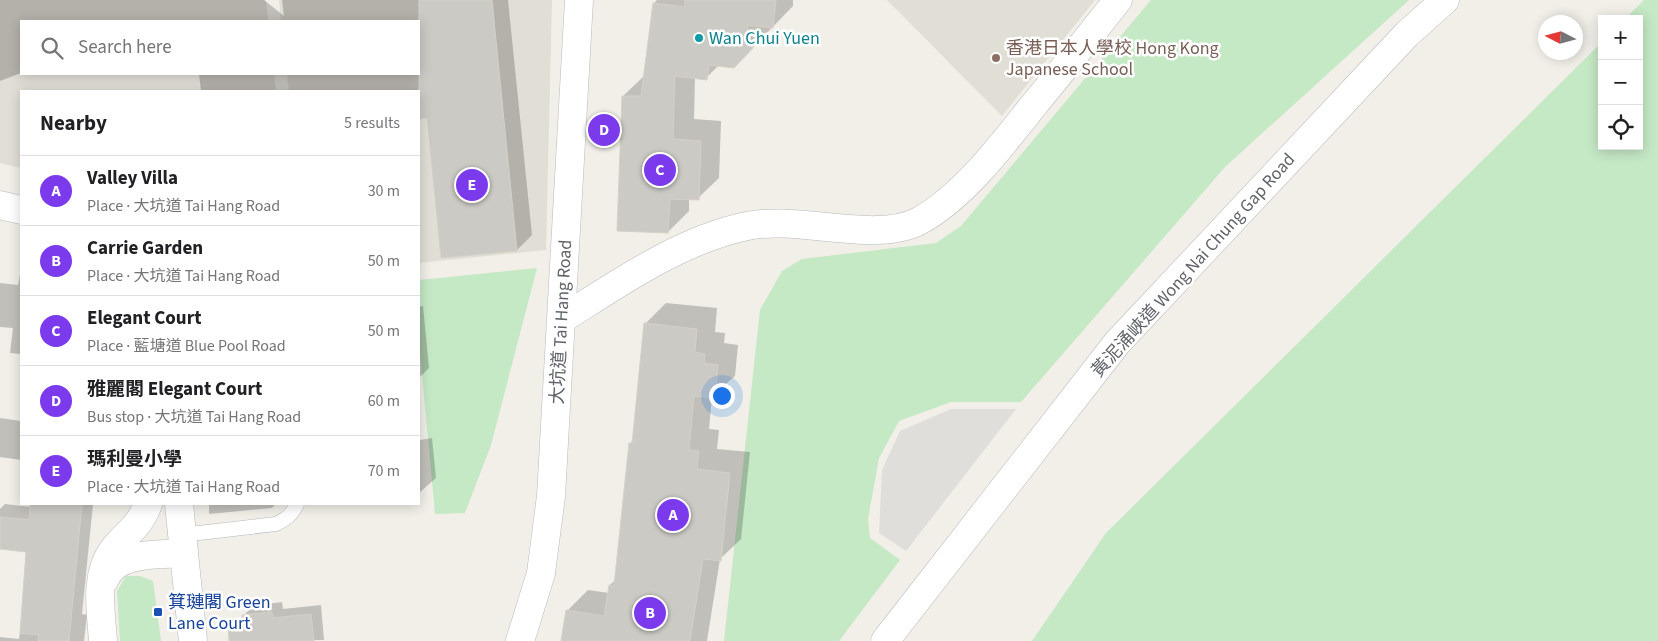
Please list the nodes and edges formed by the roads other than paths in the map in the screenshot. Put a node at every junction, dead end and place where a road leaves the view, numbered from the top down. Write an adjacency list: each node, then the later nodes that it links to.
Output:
1 (579, 0): 6 (main road, 大坑道 Tai Hang Road)
2 (1118, 0): 6 (main road)
3 (1445, 0): 15 (main road, 黃泥涌峽道 Wong Nai Chung Gap Road)
4 (0, 205): 5 (main road)
5 (20, 210)
6 (562, 319): 14 (main road, 大坑道 Tai Hang Road)
7 (148, 505): 11 (main road)
8 (179, 505): 10 (main road)
9 (296, 505): 10 (lane)
10 (182, 544): 11 (main road); 13 (main road)
11 (100, 597): 12 (main road)
12 (103, 641)
13 (193, 641)
14 (520, 641)
15 (885, 641)

